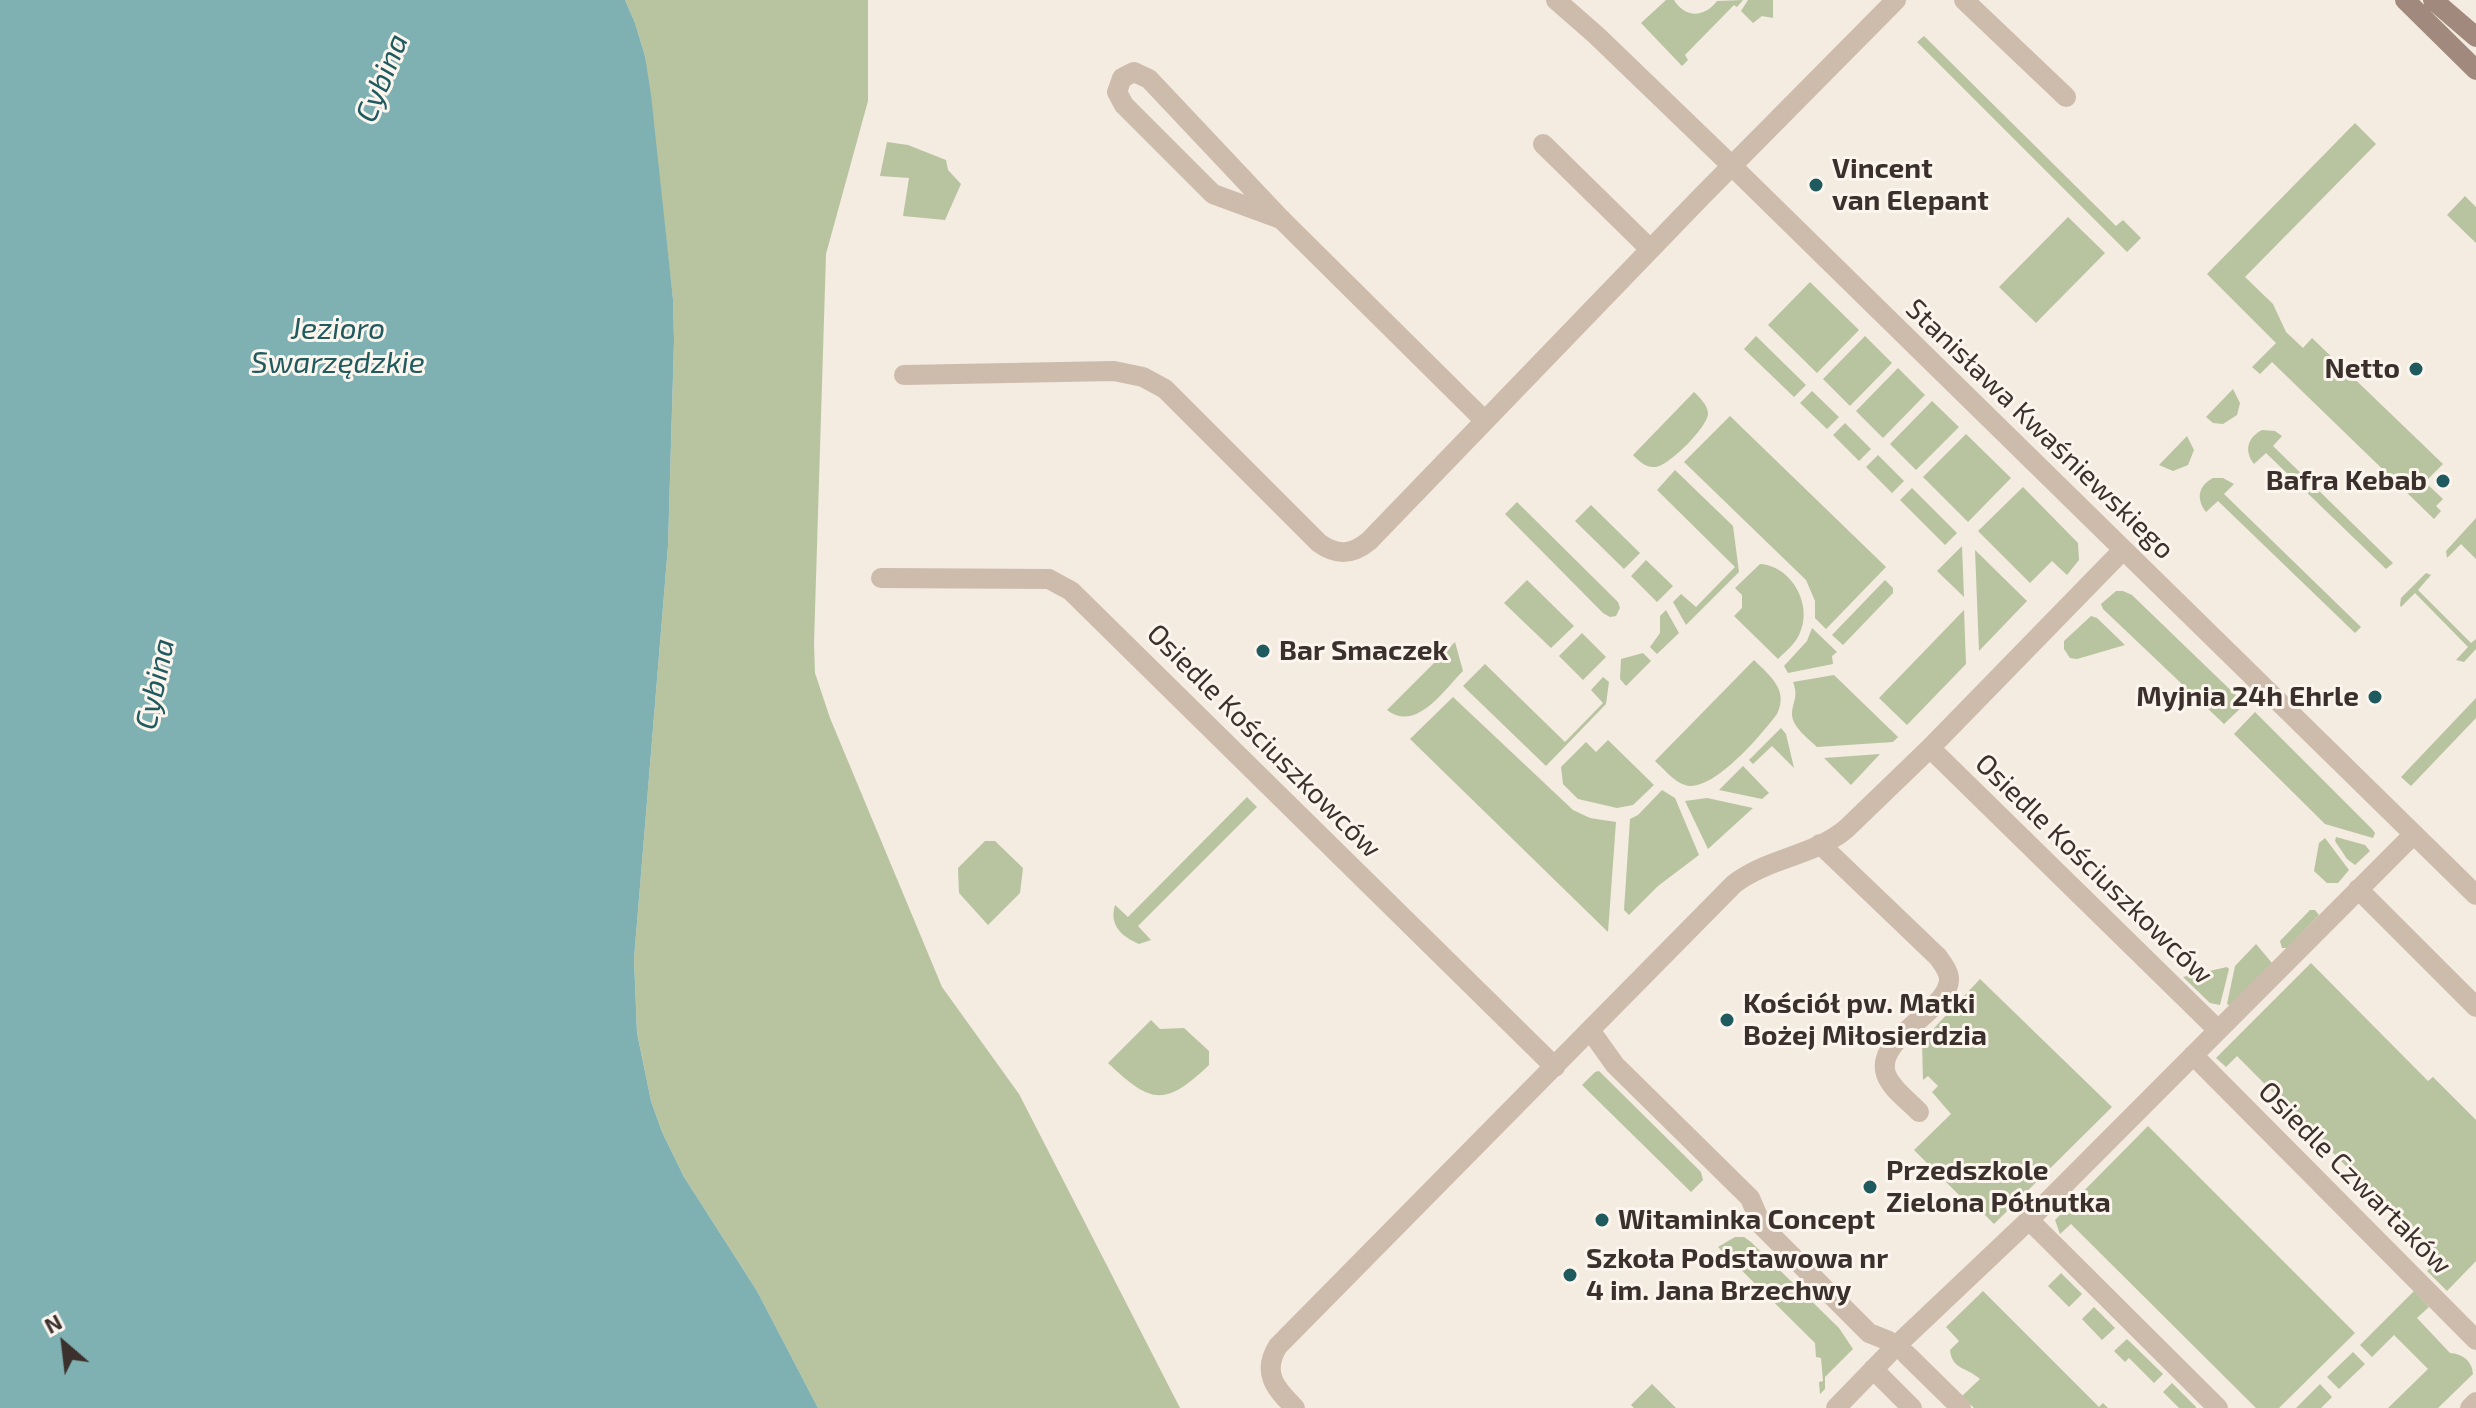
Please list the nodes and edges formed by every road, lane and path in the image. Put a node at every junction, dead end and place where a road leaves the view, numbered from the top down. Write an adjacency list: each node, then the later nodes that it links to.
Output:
1 (1556, 0): 10 (street, Stanisława Kwaśniewskiego)
2 (1896, 0): 10 (street)
3 (1964, 0): 8 (street)
4 (2405, 0): 7 (street)
5 (2433, 0): 6 (street)
6 (2476, 37)
7 (2476, 70)
8 (2066, 97)
9 (1543, 144): 12 (street)
10 (1732, 166): 12 (street); 15 (street, Stanisława Kwaśniewskiego)
11 (1281, 219): 11 (street); 14 (street)
12 (1650, 249): 14 (street)
13 (904, 375): 14 (street)
14 (1484, 420)
15 (2123, 550): 17 (street); 18 (street, Stanisława Kwaśniewskiego)
16 (881, 578): 26 (street, Osiedle Kościuszkowców)
17 (1930, 748): 19 (street); 24 (street, Osiedle Kościuszkowców)
18 (2414, 834): 20 (street); 21 (street, Stanisława Kwaśniewskiego)
19 (1820, 844): 23 (street); 27 (street)
20 (2358, 889): 22 (street); 24 (street)
21 (2476, 895)
22 (2476, 1007)
23 (1590, 1030): 26 (street); 30 (street)
24 (2218, 1030): 25 (street)
25 (2193, 1055): 28 (street); 29 (street, Osiedle Czwartaków)
26 (1555, 1067): 34 (street)
27 (1919, 1112)
28 (2029, 1220): 32 (street); 38 (street)
29 (2476, 1340)
30 (1889, 1341)
31 (1906, 1354): 37 (street)
32 (1873, 1369): 35 (street); 36 (street)
33 (2476, 1402): 39 (street)
34 (1295, 1408)
35 (1836, 1408)
36 (1912, 1408)
37 (1961, 1408)
38 (2218, 1408)
39 (2470, 1408)

